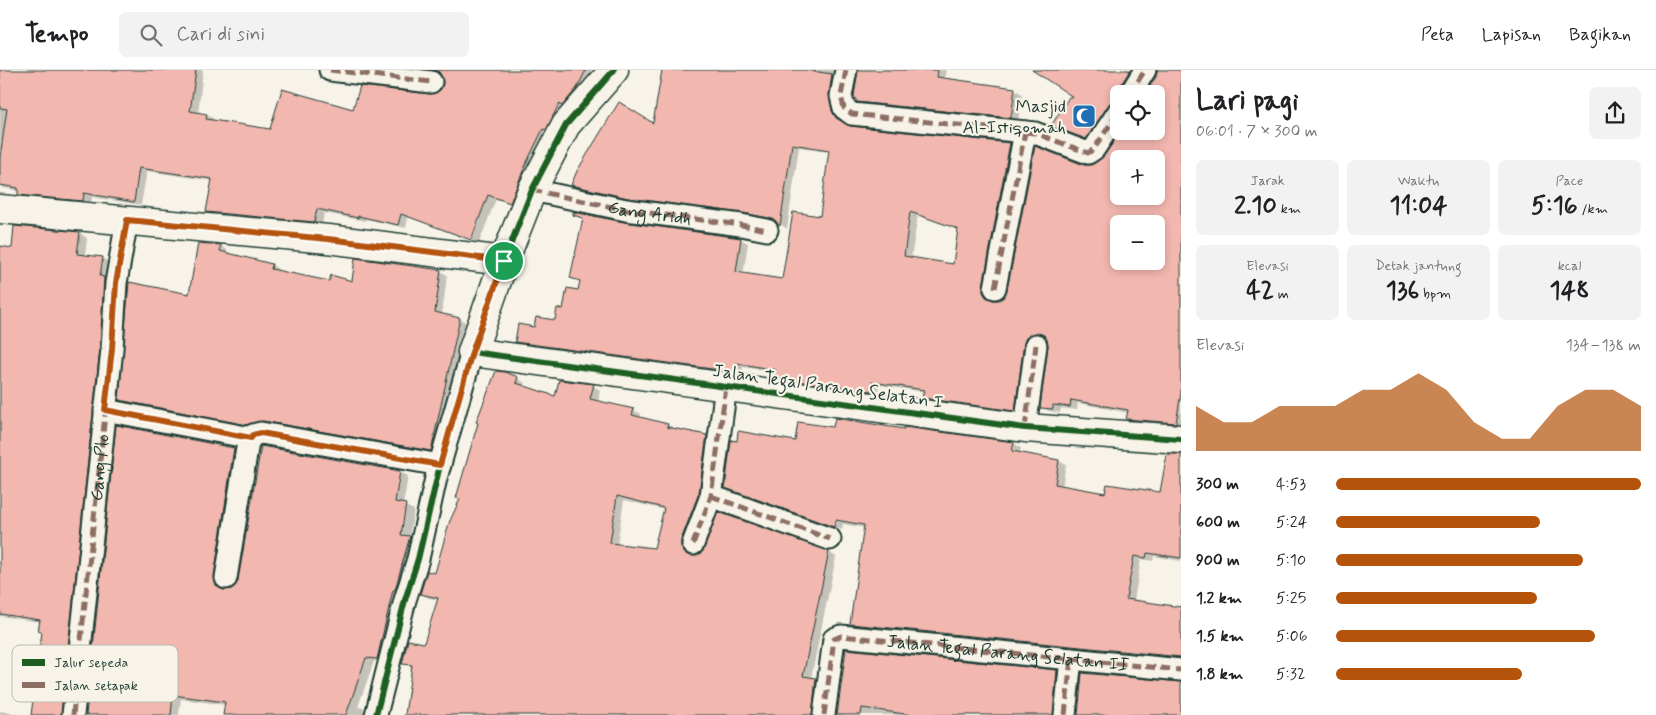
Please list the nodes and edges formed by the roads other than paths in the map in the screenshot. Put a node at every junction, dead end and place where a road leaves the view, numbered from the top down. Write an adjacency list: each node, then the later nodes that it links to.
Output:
1 (330, 70): 5 (street)
2 (614, 70): 9 (street)
3 (846, 70): 8 (street)
4 (1145, 70): 6 (street)
5 (431, 82)
6 (1136, 85)
7 (1110, 125): 8 (street)
8 (1025, 132): 14 (street)
9 (532, 190): 12 (street, Gang Aridh); 13 (street)
10 (0, 209): 11 (street)
11 (127, 220): 13 (street); 18 (street, Gang Plo)
12 (767, 230)
13 (504, 261): 16 (street)
14 (995, 288)
15 (1036, 345): 19 (street)
16 (472, 352): 17 (street, Jalan Tegal Parang Selatan I); 22 (street)
17 (726, 387): 19 (street, Jalan Tegal Parang Selatan I); 23 (street)
18 (105, 410): 20 (street); 27 (street, Gang Plo)
19 (1025, 428): 21 (street, Jalan Tegal Parang Selatan I)
20 (251, 438): 22 (street); 26 (street)
21 (1181, 439)
22 (440, 465): 32 (street)
23 (711, 496): 24 (street); 25 (street)
24 (830, 539)
25 (693, 544)
26 (226, 578)
27 (81, 645)
28 (1071, 659): 29 (street, Jalan Tegal Parang Selatan II); 33 (street, Jalan Tegal Parang Selatan II); 34 (street)
29 (1181, 670)
30 (75, 702): 31 (street, Gang Plo)
31 (73, 715)
32 (376, 715)
33 (824, 715)
34 (1065, 715)

